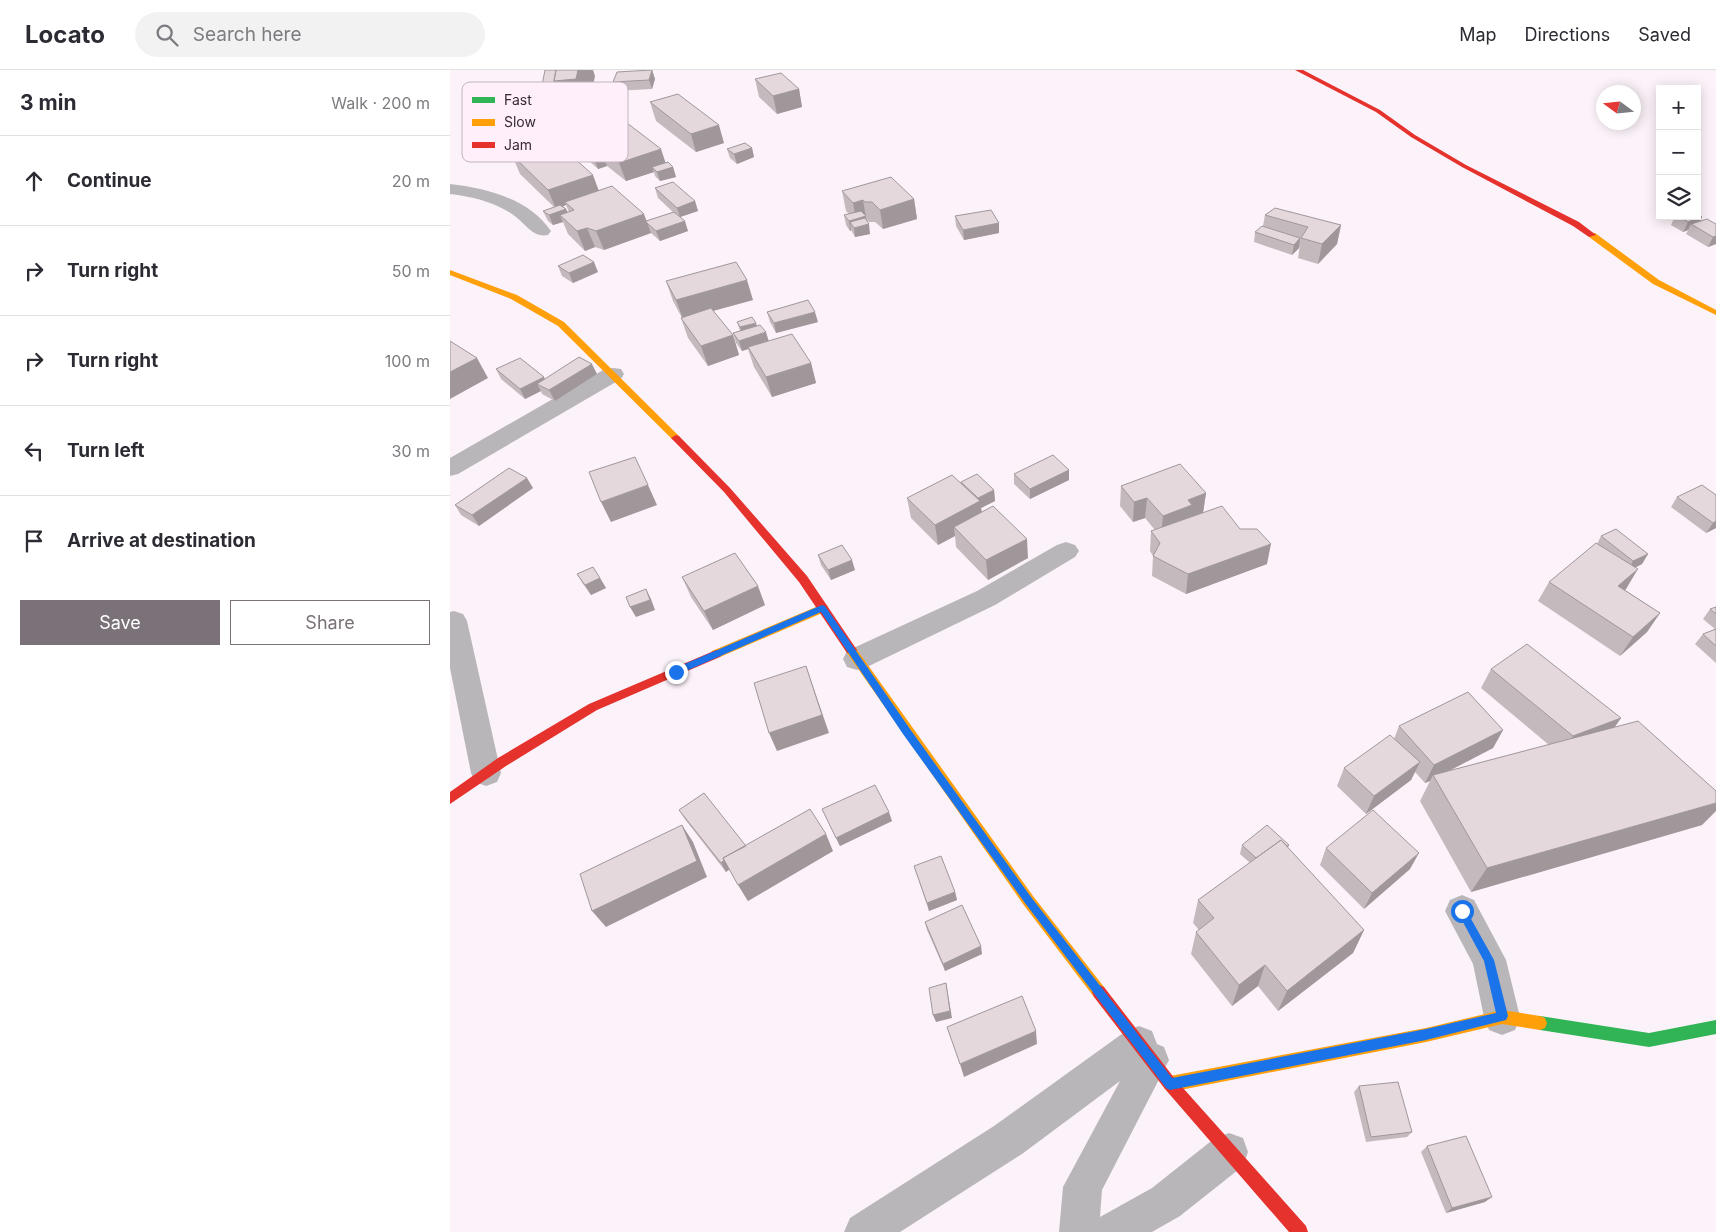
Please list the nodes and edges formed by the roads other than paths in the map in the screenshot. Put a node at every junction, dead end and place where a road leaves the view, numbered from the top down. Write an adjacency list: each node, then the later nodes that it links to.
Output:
1 (1298, 70): 5 (street)
2 (450, 189): 3 (street)
3 (542, 231)
4 (450, 272): 6 (street)
5 (1716, 313)
6 (613, 374): 7 (street); 9 (street)
7 (450, 468)
8 (1066, 551): 11 (street)
9 (822, 608): 11 (street); 12 (street)
10 (454, 621): 12 (street)
11 (857, 659): 17 (street)
12 (486, 773): 13 (street)
13 (450, 798)
14 (1462, 911): 15 (street)
15 (1502, 1016): 16 (street); 17 (street)
16 (1716, 1027)
17 (1153, 1063): 18 (street); 19 (street); 20 (street)
18 (1229, 1152): 21 (street); 22 (street)
19 (864, 1232)
20 (1078, 1232)
21 (1113, 1232)
22 (1300, 1232)

